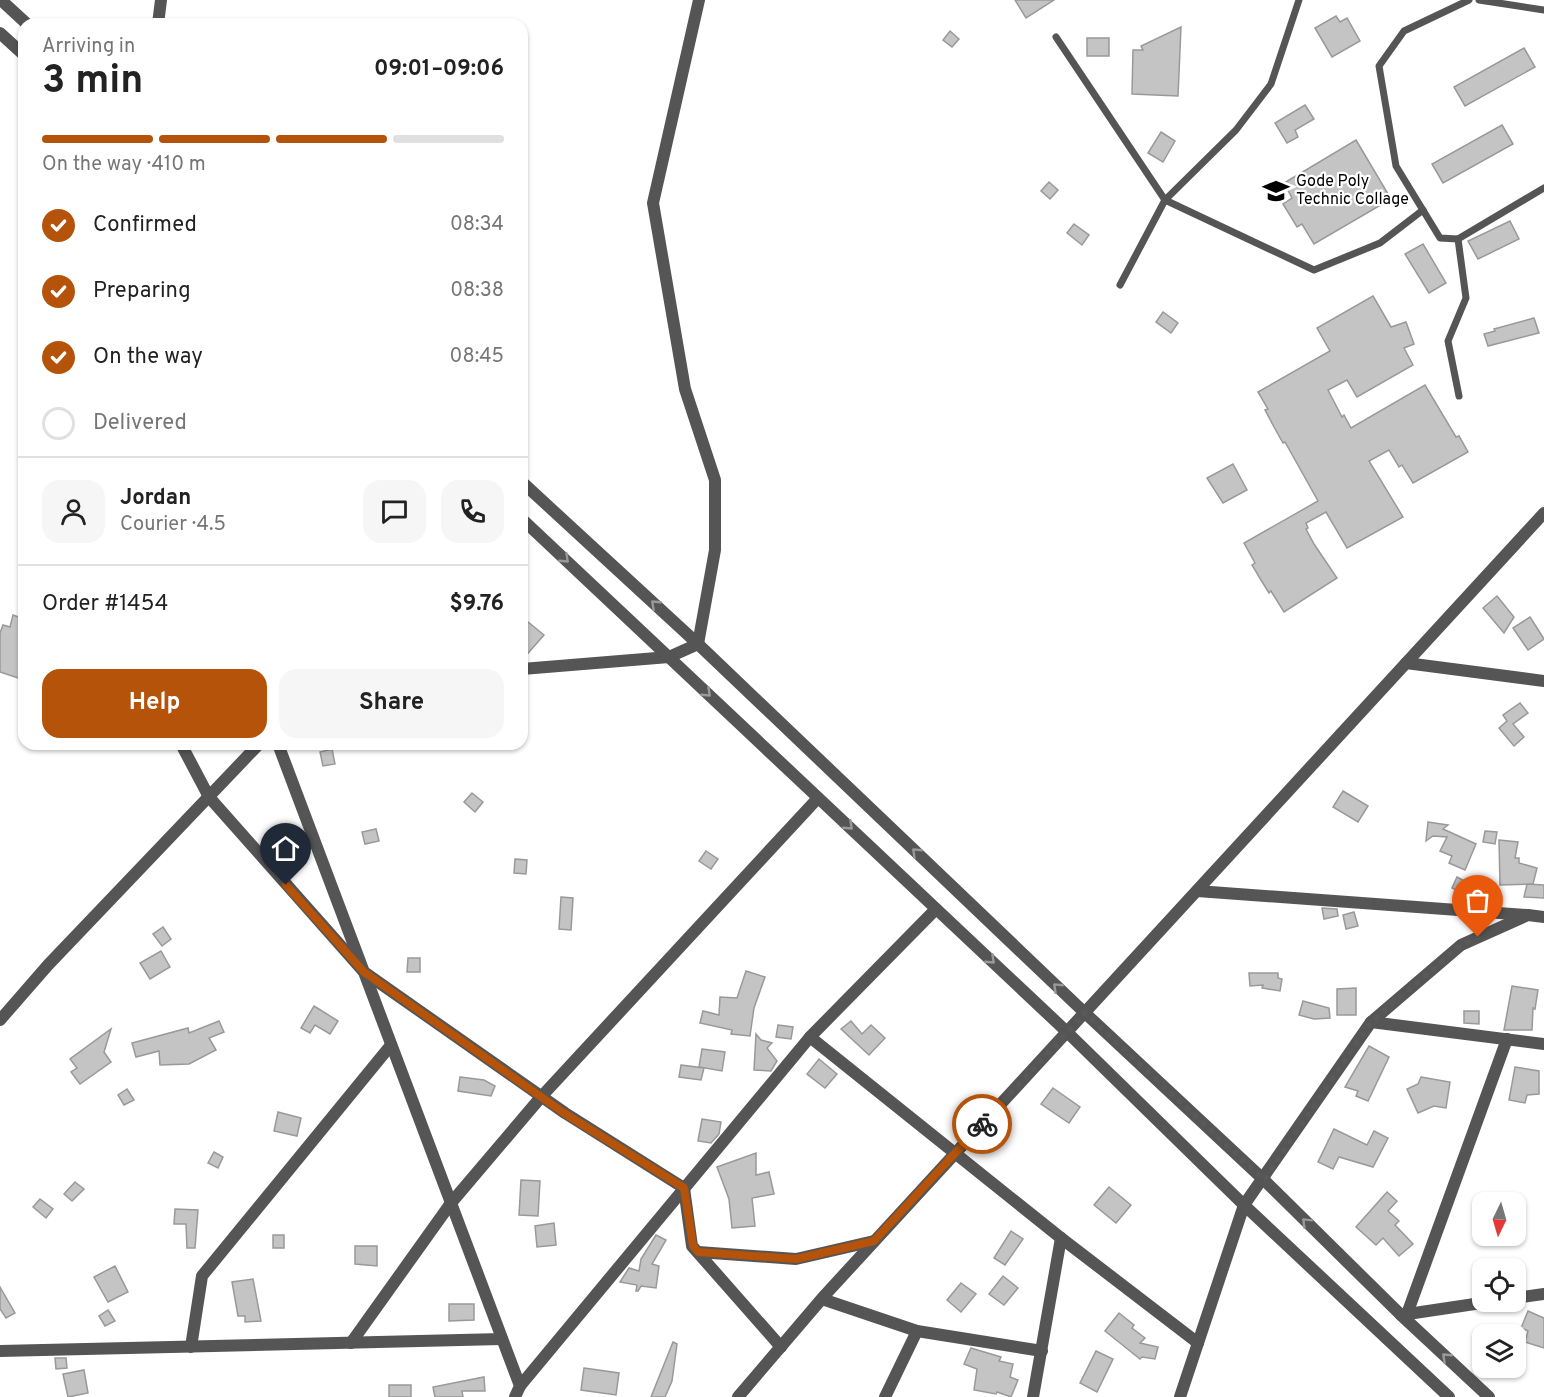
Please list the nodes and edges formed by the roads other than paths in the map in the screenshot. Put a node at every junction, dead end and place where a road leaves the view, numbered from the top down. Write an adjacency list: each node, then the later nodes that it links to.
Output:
1 (1, 0): 8 (street)
2 (160, 0): 9 (street)
3 (699, 0): 22 (street)
4 (1299, 0): 14 (lane)
5 (1469, 0): 15 (lane)
6 (1479, 0): 7 (lane)
7 (1544, 10)
8 (20, 18)
9 (158, 18)
10 (0, 33): 12 (street)
11 (1056, 37): 14 (lane)
12 (18, 50)
13 (1544, 188): 16 (lane)
14 (1165, 200): 15 (lane); 17 (lane)
15 (1423, 210): 16 (lane)
16 (1458, 239): 18 (lane)
17 (1120, 285)
18 (1458, 396)
19 (528, 488): 22 (street, one-way to 19)
20 (1544, 513): 24 (street)
21 (528, 525): 23 (street, one-way to 23)
22 (698, 644): 23 (street); 37 (street, one-way to 22)
23 (669, 657): 25 (street); 31 (street, one-way to 31)
24 (1406, 663): 26 (street); 32 (street)
25 (528, 669)
26 (1544, 681)
27 (184, 750): 30 (street)
28 (252, 750): 30 (street)
29 (281, 750): 36 (street)
30 (209, 796): 36 (street); 38 (street)
31 (818, 798): 33 (street, one-way to 33); 45 (street)
32 (1197, 891): 34 (street); 37 (street)
33 (936, 909): 40 (street, one-way to 40); 41 (street)
34 (1528, 915): 35 (street); 39 (street)
35 (1544, 916)
36 (364, 972): 44 (street); 45 (street)
37 (1085, 1013): 40 (street); 47 (street)
38 (0, 1020)
39 (1371, 1022): 42 (street); 47 (street)
40 (1067, 1032): 46 (street); 50 (street)
41 (810, 1036): 46 (street); 48 (street)
42 (1507, 1039): 43 (street); 58 (street)
43 (1544, 1044)
44 (391, 1045): 49 (street); 63 (street)
45 (541, 1097): 48 (street); 49 (street)
46 (955, 1153): 51 (street); 52 (street)
47 (1264, 1180): 50 (street); 58 (street, one-way to 47)
48 (684, 1188): 53 (street); 67 (street)
49 (451, 1203): 60 (street); 61 (street)
50 (1244, 1205): 62 (street); 72 (street)
51 (1060, 1238): 62 (street); 65 (street)
52 (874, 1241): 53 (street); 56 (street)
53 (698, 1252): 64 (street)
54 (1544, 1294): 55 (street)
55 (1526, 1296)
56 (822, 1299): 59 (street); 64 (street)
57 (1472, 1304): 58 (street)
58 (1404, 1314): 73 (street, one-way to 58)
59 (917, 1331): 65 (street); 69 (street)
60 (502, 1339): 61 (street); 67 (street)
61 (351, 1343): 63 (street)
62 (1198, 1343): 71 (street)
63 (191, 1347): 66 (street)
64 (781, 1347): 68 (street)
65 (1042, 1351): 70 (street)
66 (0, 1352)
67 (517, 1392)
68 (738, 1397)
69 (885, 1397)
70 (1033, 1397)
71 (1180, 1397)
72 (1449, 1397)
73 (1489, 1397)

